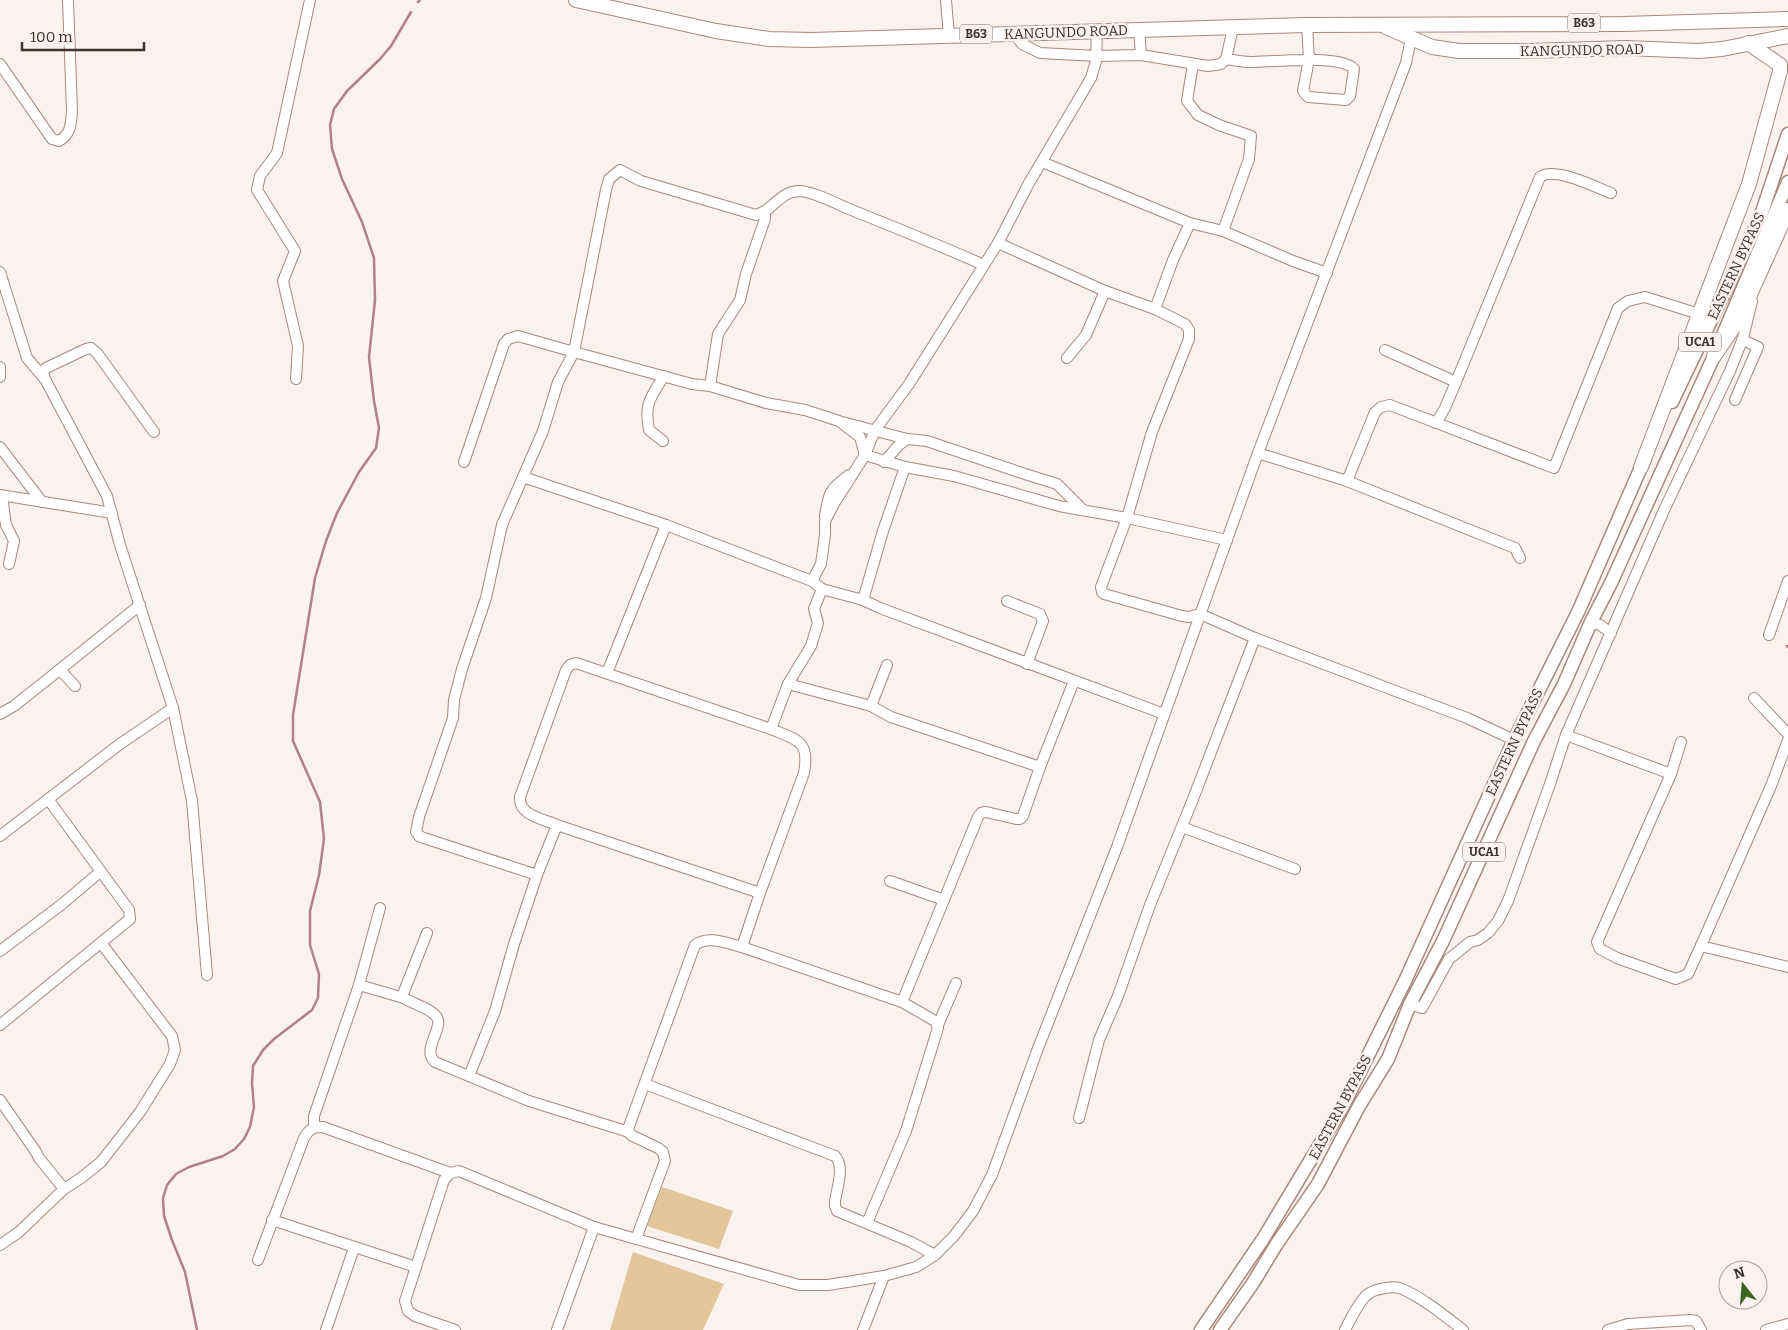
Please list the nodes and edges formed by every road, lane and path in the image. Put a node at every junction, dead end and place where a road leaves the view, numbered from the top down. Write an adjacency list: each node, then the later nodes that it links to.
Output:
1 (68, 0): 22 (street)
2 (310, 0): 49 (street)
3 (576, 0): 13 (highway, KANGUNDO ROAD / B63)
4 (946, 0): 13 (street)
5 (1788, 19): 7 (highway, KANGUNDO ROAD / B63)
6 (1380, 24): 7 (highway, KANGUNDO ROAD / B63); 8 (highway, KANGUNDO ROAD / B63); 15 (highway, KANGUNDO ROAD / B63)
7 (1623, 24): 17 (highway)
8 (1307, 25): 9 (highway, KANGUNDO ROAD / B63); 21 (street)
9 (1233, 28): 11 (highway, KANGUNDO ROAD / B63); 20 (street)
10 (1097, 30): 11 (highway, KANGUNDO ROAD / B63); 12 (highway, KANGUNDO ROAD / B63); 19 (street)
11 (1139, 30): 18 (street)
12 (1014, 33): 13 (highway, KANGUNDO ROAD / B63); 19 (street)
13 (949, 36)
14 (1788, 36): 16 (highway, KANGUNDO ROAD / B63)
15 (1411, 38): 17 (highway, KANGUNDO ROAD / B63); 35 (street)
16 (1748, 42): 17 (highway, KANGUNDO ROAD / B63); 39 (highway)
17 (1626, 48)
18 (1141, 55): 19 (street); 23 (street)
19 (1096, 56): 25 (street)
20 (1226, 59): 21 (street); 23 (street)
21 (1309, 59): 21 (street)
22 (0, 64)
23 (1193, 64): 31 (street)
24 (1788, 134): 65 (main road, EASTERN BYPASS / UCA1)
25 (1042, 162): 30 (street); 32 (street)
26 (1788, 182): 43 (main road, EASTERN BYPASS / UCA1)
27 (1611, 193): 50 (street)
28 (1788, 210): 36 (highway)
29 (765, 212): 33 (street); 42 (street); 51 (street)
30 (1190, 223): 31 (street); 38 (street)
31 (1224, 231): 35 (street)
32 (998, 243): 33 (street); 37 (street)
33 (984, 265): 55 (street)
34 (0, 272): 48 (street)
35 (1327, 273): 60 (street)
36 (1753, 286): 40 (street); 43 (highway)
37 (1105, 291): 38 (street); 44 (street)
38 (1155, 309): 72 (street)
39 (1699, 314): 54 (street); 65 (highway)
40 (1742, 340): 52 (street); 85 (street)
41 (1385, 350): 50 (street)
42 (574, 352): 46 (street); 62 (street); 66 (street)
43 (1714, 356): 84 (main road, EASTERN BYPASS / UCA1)
44 (1067, 358)
45 (0, 367): 47 (street)
46 (664, 376): 51 (street); 58 (street)
47 (0, 377)
48 (45, 379): 56 (street); 71 (street)
49 (296, 379)
50 (1456, 382): 54 (street)
51 (710, 386): 53 (street)
52 (1736, 400)
53 (839, 421): 55 (street); 61 (street)
54 (1436, 423): 67 (street)
55 (875, 430): 57 (street); 61 (street)
56 (154, 432)
57 (907, 439): 63 (street); 70 (street)
58 (663, 441)
59 (0, 447): 69 (street)
60 (1258, 453): 67 (street); 74 (street)
61 (866, 455): 63 (street); 77 (street)
62 (464, 462)
63 (884, 462): 64 (street)
64 (906, 467): 70 (street); 80 (street)
65 (1641, 467): 103 (main road, EASTERN BYPASS / UCA1)
66 (523, 477): 73 (street); 116 (street)
67 (1347, 481): 75 (street)
68 (1, 496): 69 (street); 76 (street)
69 (42, 502): 71 (street)
70 (1084, 510): 72 (street)
71 (112, 513): 82 (street)
72 (1127, 518): 74 (street); 83 (street)
73 (666, 525): 77 (street); 91 (street)
74 (1227, 540): 83 (street)
75 (1520, 558)
76 (9, 564)
77 (812, 581): 79 (street)
78 (1788, 581): 86 (street)
79 (822, 589): 80 (street); 93 (street)
80 (863, 600): 88 (street)
81 (1007, 601): 88 (street)
82 (140, 605): 90 (street); 97 (street)
83 (1200, 614): 87 (street); 99 (street)
84 (1591, 622): 85 (street); 108 (main road, EASTERN BYPASS / UCA1)
85 (1611, 633): 102 (street)
86 (1769, 635)
87 (1255, 638): 103 (street); 112 (street)
88 (1027, 664): 92 (street)
89 (887, 665): 96 (street)
90 (58, 671): 94 (street); 98 (street)
91 (607, 672): 100 (street); 111 (street)
92 (1074, 681): 99 (street); 107 (street)
93 (788, 684): 96 (street); 100 (street)
94 (75, 686)
95 (1754, 698): 101 (street)
96 (871, 706): 107 (street)
97 (173, 708): 110 (street); 127 (street)
98 (0, 714)
99 (1164, 714): 149 (street)
100 (771, 728): 118 (street)
101 (1788, 734)
102 (1566, 735): 109 (street); 132 (street)
103 (1514, 740): 106 (main road, EASTERN BYPASS / UCA1)
104 (1788, 740): 123 (street)
105 (1681, 742): 109 (street)
106 (1503, 766): 108 (main road); 158 (main road, EASTERN BYPASS / UCA1)
107 (1040, 767): 119 (street)
108 (1520, 773): 132 (main road, EASTERN BYPASS / UCA1)
109 (1671, 774): 123 (street)
110 (48, 799): 113 (street); 115 (street)
111 (557, 825): 116 (street); 118 (street)
112 (1182, 827): 114 (street); 138 (street)
113 (0, 836)
114 (1295, 869)
115 (100, 872): 122 (street); 125 (street)
116 (537, 875): 135 (street)
117 (890, 881): 119 (street)
118 (760, 893): 124 (street)
119 (944, 900): 131 (street)
120 (380, 908): 129 (street)
121 (427, 933): 130 (street)
122 (101, 942): 134 (street); 142 (street)
123 (1701, 946): 126 (street)
124 (742, 947): 131 (street); 136 (street)
125 (0, 951)
126 (1788, 967)
127 (206, 974)
128 (956, 983): 133 (street)
129 (359, 985): 130 (street); 139 (street)
130 (404, 998): 135 (street)
131 (902, 1002): 133 (street)
132 (1410, 1004): 159 (main road, EASTERN BYPASS / UCA1)
133 (938, 1024): 144 (street)
134 (0, 1025)
135 (469, 1076): 140 (street)
136 (645, 1084): 140 (street); 144 (street)
137 (0, 1100): 142 (street)
138 (1079, 1118)
139 (314, 1127): 141 (street); 143 (street)
140 (629, 1132): 146 (street)
141 (450, 1173): 145 (street); 151 (street)
142 (64, 1190): 147 (street)
143 (272, 1220): 148 (street); 150 (street)
144 (866, 1223): 149 (street)
145 (594, 1227): 146 (street); 156 (street)
146 (636, 1239): 152 (street)
147 (0, 1245)
148 (354, 1248): 151 (street); 154 (street)
149 (935, 1255): 152 (street)
150 (258, 1260)
151 (416, 1267): 155 (street)
152 (884, 1276): 157 (street)
153 (1788, 1324): 164 (street)
154 (326, 1330)
155 (455, 1330)
156 (557, 1330)
157 (863, 1330)
158 (1201, 1330)
159 (1220, 1330)
160 (1345, 1330): 161 (street)
161 (1463, 1330)
162 (1608, 1330): 163 (street)
163 (1701, 1330)
164 (1766, 1330)

